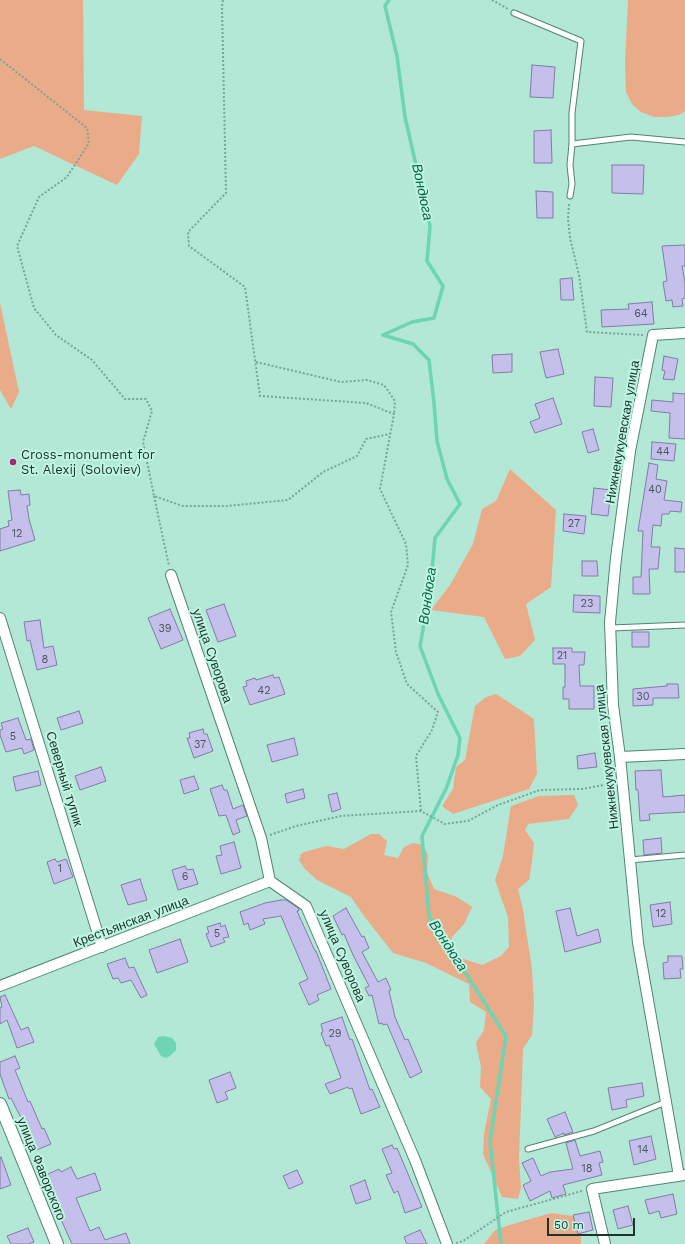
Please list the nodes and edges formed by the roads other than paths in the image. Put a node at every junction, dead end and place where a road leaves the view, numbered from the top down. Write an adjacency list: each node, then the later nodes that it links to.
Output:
1 (514, 13): 3 (lane)
2 (685, 142): 3 (lane)
3 (572, 144): 4 (lane)
4 (570, 196)
5 (685, 334): 9 (street, Нижнекукуевская улица)
6 (171, 575): 14 (street, улица Суворова)
7 (0, 618): 15 (street, Северный тупик)
8 (685, 625): 9 (lane)
9 (611, 628): 11 (street, Нижнекукуевская улица)
10 (685, 754): 11 (street)
11 (620, 757): 13 (street, Нижнекукуевская улица)
12 (685, 855): 13 (lane)
13 (630, 860): 17 (street, Нижнекукуевская улица)
14 (270, 881): 15 (street, Крестьянская улица); 22 (street, улица Суворова)
15 (102, 947): 16 (street, Крестьянская улица)
16 (0, 986)
17 (666, 1102): 19 (lane); 20 (street, Нижнекукуевская улица)
18 (0, 1104): 21 (street, улица Фаворского)
19 (528, 1149)
20 (682, 1176): 23 (street)
21 (56, 1244)
22 (447, 1244)
23 (605, 1244)

